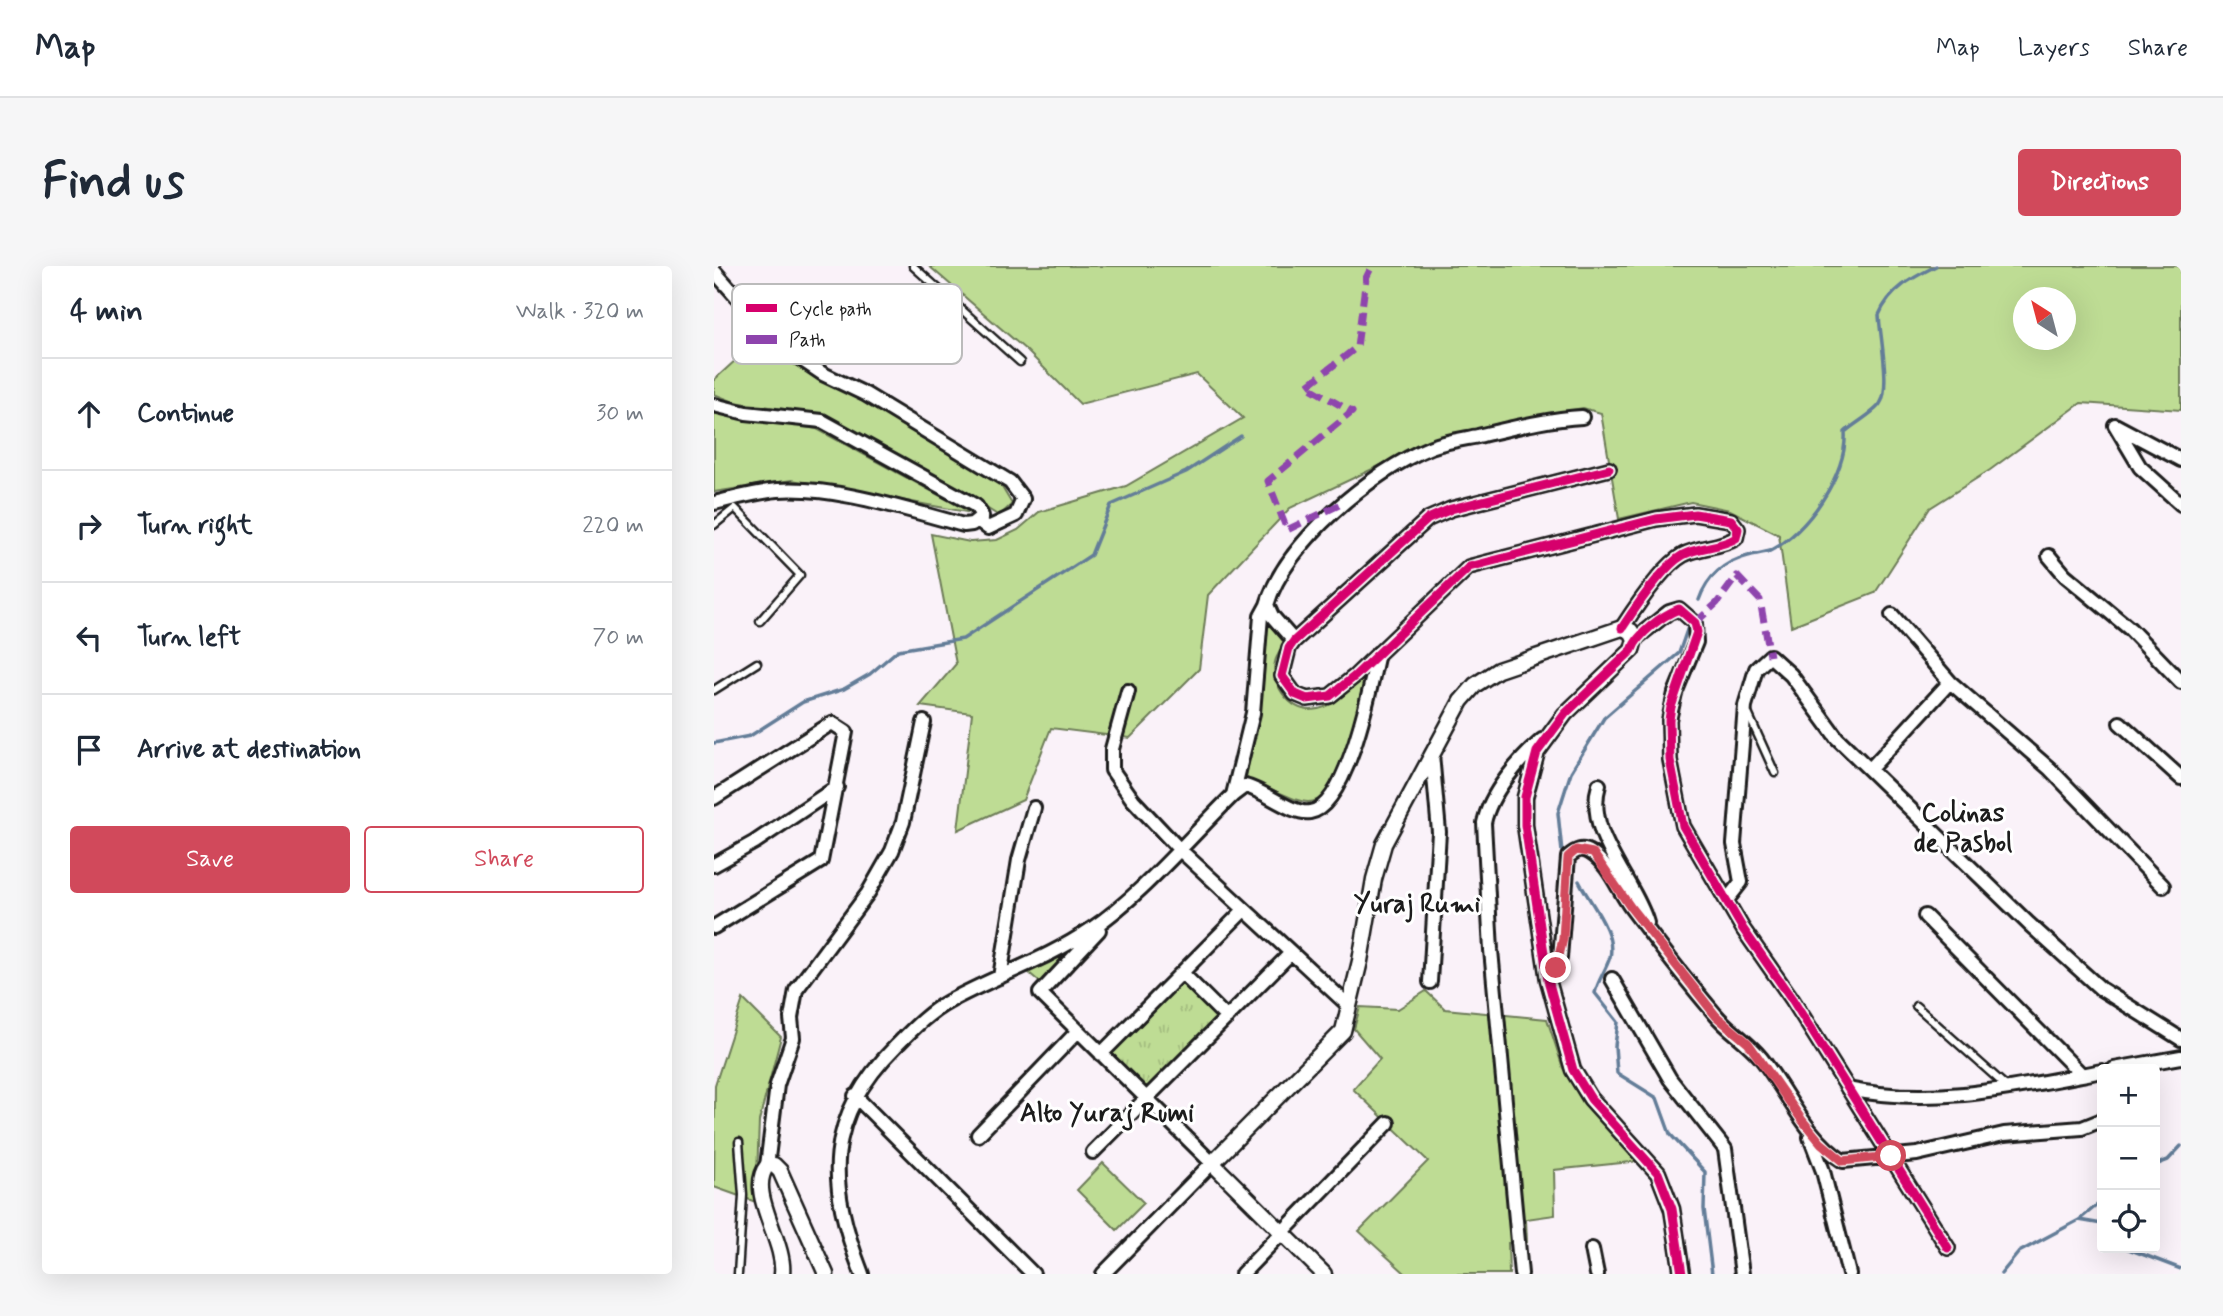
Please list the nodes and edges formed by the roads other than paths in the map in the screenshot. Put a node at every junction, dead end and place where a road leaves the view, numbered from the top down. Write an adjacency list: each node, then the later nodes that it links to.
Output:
1 (913, 266): 3 (lane)
2 (714, 271): 4 (street)
3 (933, 284)
4 (732, 291)
5 (962, 310): 6 (lane)
6 (1020, 362)
7 (808, 364): 14 (street)
8 (714, 405): 14 (street)
9 (1583, 416): 17 (street)
10 (2181, 460): 13 (street)
11 (1609, 469): 22 (street)
12 (714, 503): 14 (street)
13 (2181, 504)
14 (979, 521)
15 (715, 523): 19 (lane)
16 (2049, 556): 26 (street)
17 (1267, 605): 22 (street); 39 (street)
18 (1892, 615): 25 (street)
19 (760, 621)
20 (1622, 628): 21 (street); 23 (street); 33 (street)
21 (1635, 639): 32 (street); 45 (street)
22 (1294, 641): 23 (street)
23 (1378, 653): 39 (street)
24 (757, 663): 27 (lane)
25 (1950, 682): 34 (street); 44 (street)
26 (2181, 682)
27 (714, 690)
28 (1128, 691): 42 (street)
29 (1745, 706): 34 (street); 35 (lane); 45 (street)
30 (924, 722): 79 (street)
31 (2120, 723): 36 (street)
32 (1547, 736): 55 (street); 91 (street)
33 (1432, 754): 56 (street); 57 (street)
34 (1871, 768): 61 (street)
35 (1775, 773)
36 (2181, 778)
37 (1599, 785): 50 (street)
38 (838, 787): 40 (street); 43 (street); 49 (street)
39 (1233, 795): 42 (street)
40 (714, 798)
41 (1034, 807): 53 (street)
42 (1179, 849): 46 (street); 47 (street)
43 (714, 865)
44 (2163, 887)
45 (1727, 900): 67 (street)
46 (1124, 904): 53 (street); 60 (street)
47 (1244, 910): 51 (street); 52 (street)
48 (1925, 916): 66 (street)
49 (714, 927)
50 (1649, 930): 55 (street); 71 (street)
51 (1291, 953): 57 (street); 59 (street)
52 (1182, 973): 59 (street); 62 (street)
53 (1000, 977): 69 (street)
54 (1612, 979): 94 (street)
55 (1548, 980): 93 (street)
56 (1430, 982)
57 (1348, 1005): 78 (street)
58 (1916, 1006): 68 (lane)
59 (1227, 1017): 70 (street)
60 (1078, 1031): 62 (street); 74 (street)
61 (2181, 1039)
62 (1101, 1054): 70 (street)
63 (2181, 1057): 64 (street)
64 (2141, 1064)
65 (2097, 1072): 66 (street)
66 (2082, 1075): 68 (street)
67 (1849, 1089): 68 (street); 77 (street)
68 (2011, 1090)
69 (855, 1096): 86 (street); 87 (street)
70 (1146, 1098): 76 (street); 78 (street)
71 (1802, 1120): 77 (street); 95 (street)
72 (2097, 1122): 77 (street)
73 (1388, 1123): 80 (street)
74 (978, 1135)
75 (739, 1142): 83 (lane)
76 (1093, 1152)
77 (1891, 1156): 81 (street)
78 (1212, 1163): 80 (street); 88 (street)
79 (766, 1166): 84 (street); 85 (street)
80 (1282, 1234): 89 (street); 90 (street)
81 (1948, 1248)
82 (1592, 1249): 92 (street)
83 (738, 1274)
84 (782, 1274)
85 (826, 1274)
86 (862, 1274)
87 (1033, 1274)
88 (1103, 1274)
89 (1242, 1274)
90 (1324, 1274)
91 (1521, 1274)
92 (1597, 1274)
93 (1682, 1274)
94 (1742, 1274)
95 (1849, 1274)

